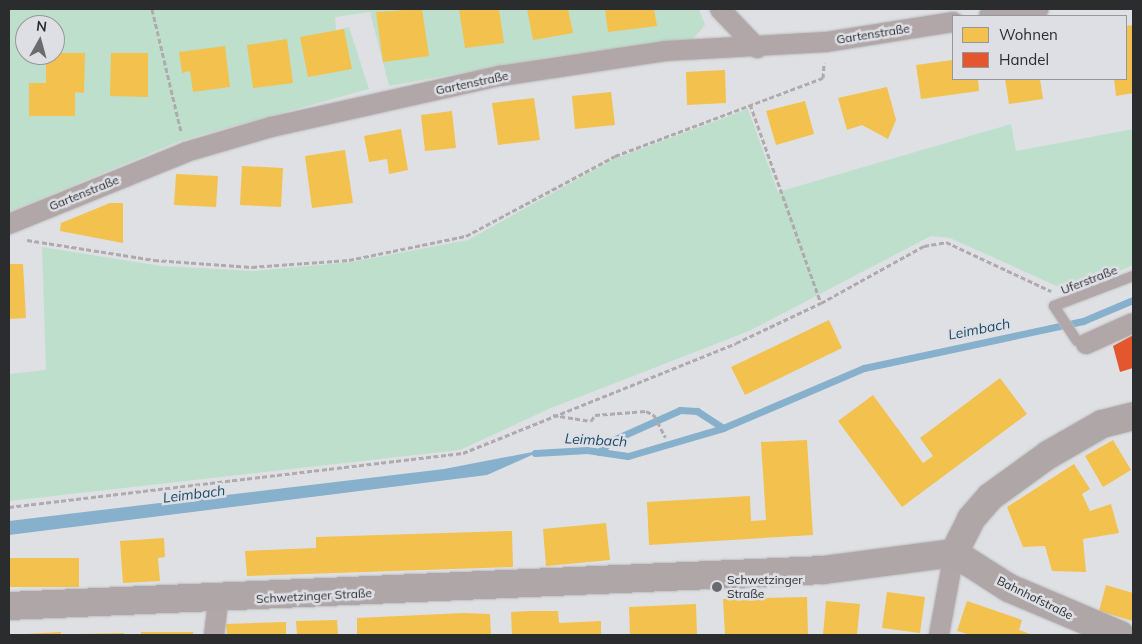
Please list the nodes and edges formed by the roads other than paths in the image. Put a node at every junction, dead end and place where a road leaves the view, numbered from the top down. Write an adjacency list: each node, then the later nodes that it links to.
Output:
1 (720, 9): 5 (street)
2 (1039, 9): 3 (street)
3 (996, 15)
4 (952, 22): 5 (street, Gartenstraße)
5 (757, 48): 6 (street, Gartenstraße)
6 (14, 231)
7 (1133, 276): 9 (lane, Uferstraße)
8 (1133, 323): 9 (street)
9 (1078, 339)
10 (1132, 416): 11 (street)
11 (954, 553): 12 (street, Schwetzinger Straße); 15 (street); 16 (street, Bahnhofstraße)
12 (218, 600): 13 (street, Schwetzinger Straße); 14 (street)
13 (9, 606)
14 (214, 635)
15 (939, 635)
16 (1120, 635)

